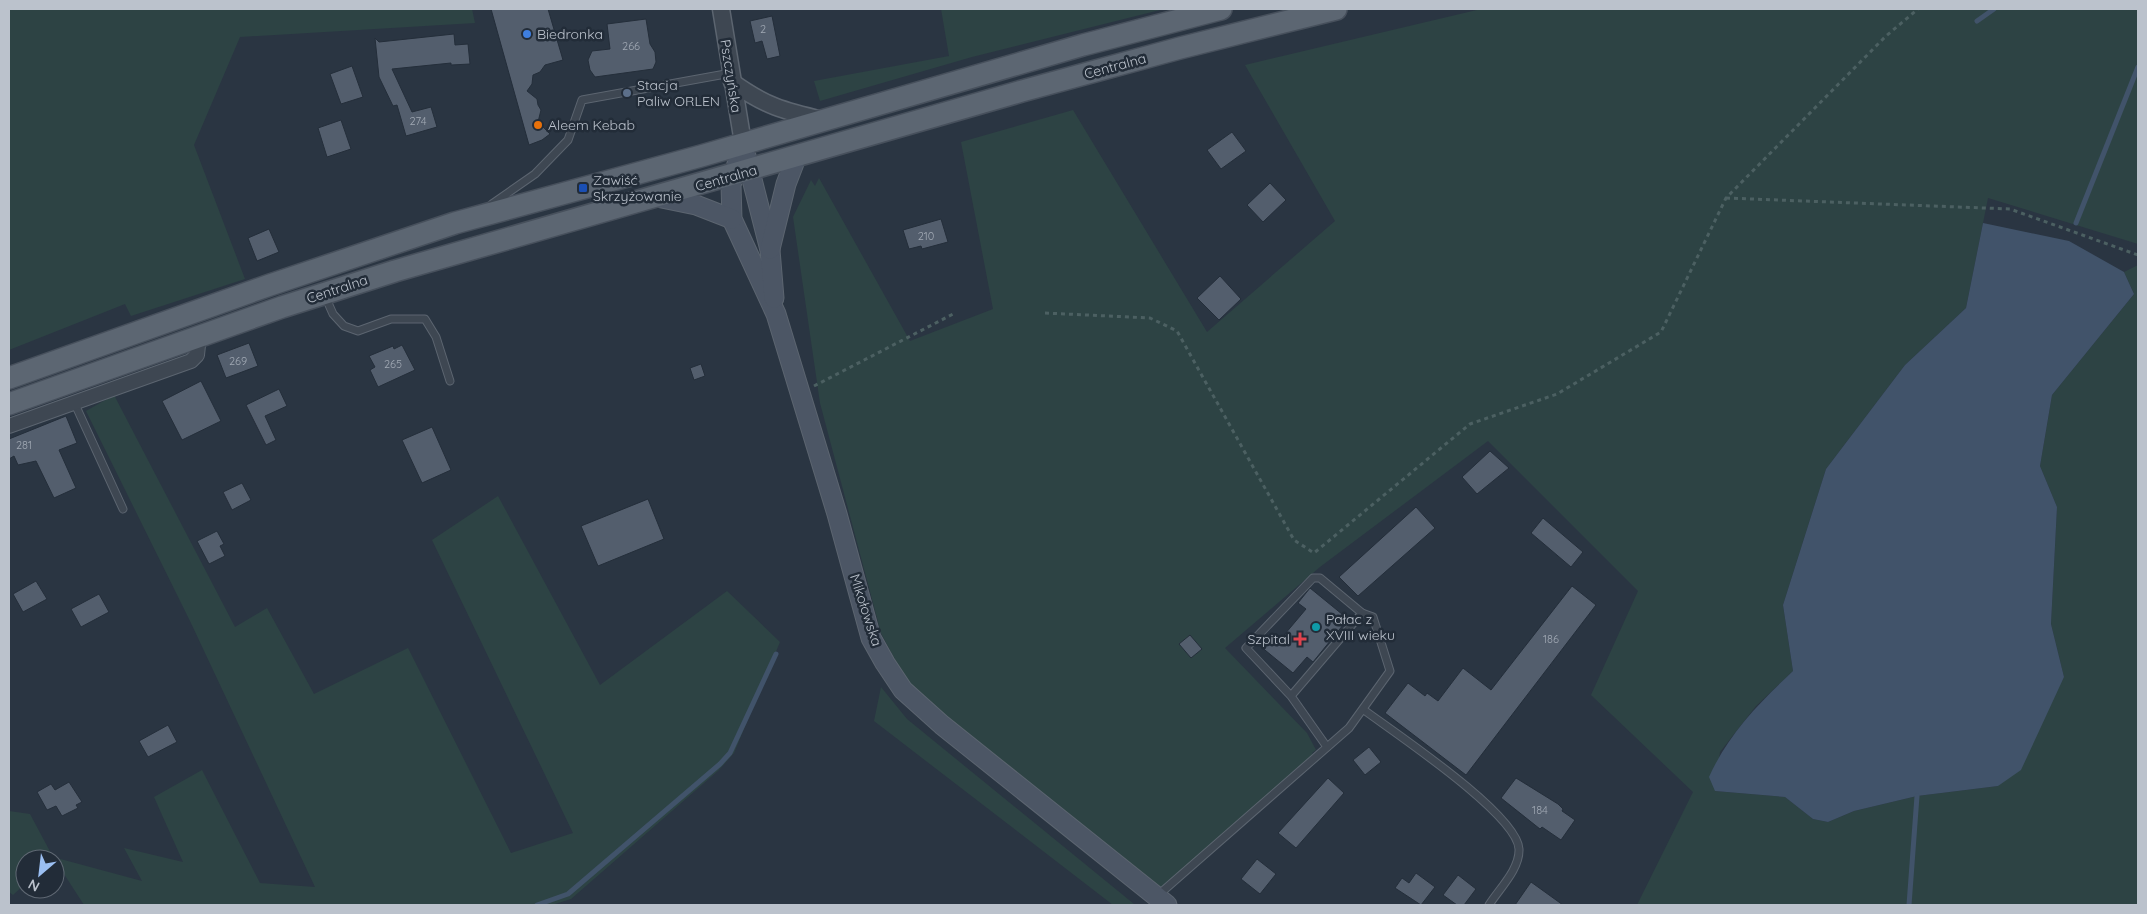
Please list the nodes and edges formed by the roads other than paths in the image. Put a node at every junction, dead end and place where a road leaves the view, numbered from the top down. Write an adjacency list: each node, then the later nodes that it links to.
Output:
1 (721, 9): 4 (street, Pszczyńska)
2 (1221, 9): 5 (main road, Centralna)
3 (1336, 9): 7 (main road, Centralna)
4 (732, 78): 5 (street); 6 (street, Pszczyńska); 11 (lane)
5 (823, 120): 6 (main road, Centralna)
6 (743, 142): 8 (main road, Mikołowska); 11 (main road, Centralna)
7 (796, 158): 8 (main road, Centralna); 12 (main road)
8 (742, 173): 9 (main road, Centralna); 10 (main road, Mikołowska); 12 (main road, Mikołowska)
9 (657, 197): 10 (main road); 13 (main road, Centralna)
10 (732, 219): 14 (main road, Mikołowska)
11 (455, 223): 16 (main road, Centralna)
12 (770, 250): 14 (main road, Mikołowska)
13 (324, 293): 15 (main road, Centralna); 17 (lane)
14 (776, 314): 26 (main road, Mikołowska)
15 (199, 336): 18 (street); 19 (main road, Centralna)
16 (9, 378)
17 (450, 381)
18 (74, 402): 20 (street); 21 (lane)
19 (9, 404)
20 (9, 426)
21 (124, 509)
22 (1362, 613): 23 (lane); 23 (lane); 24 (lane)
23 (1291, 696): 25 (lane)
24 (1364, 710): 25 (lane); 27 (lane)
25 (1328, 747): 26 (lane)
26 (1158, 902)
27 (1488, 905)

